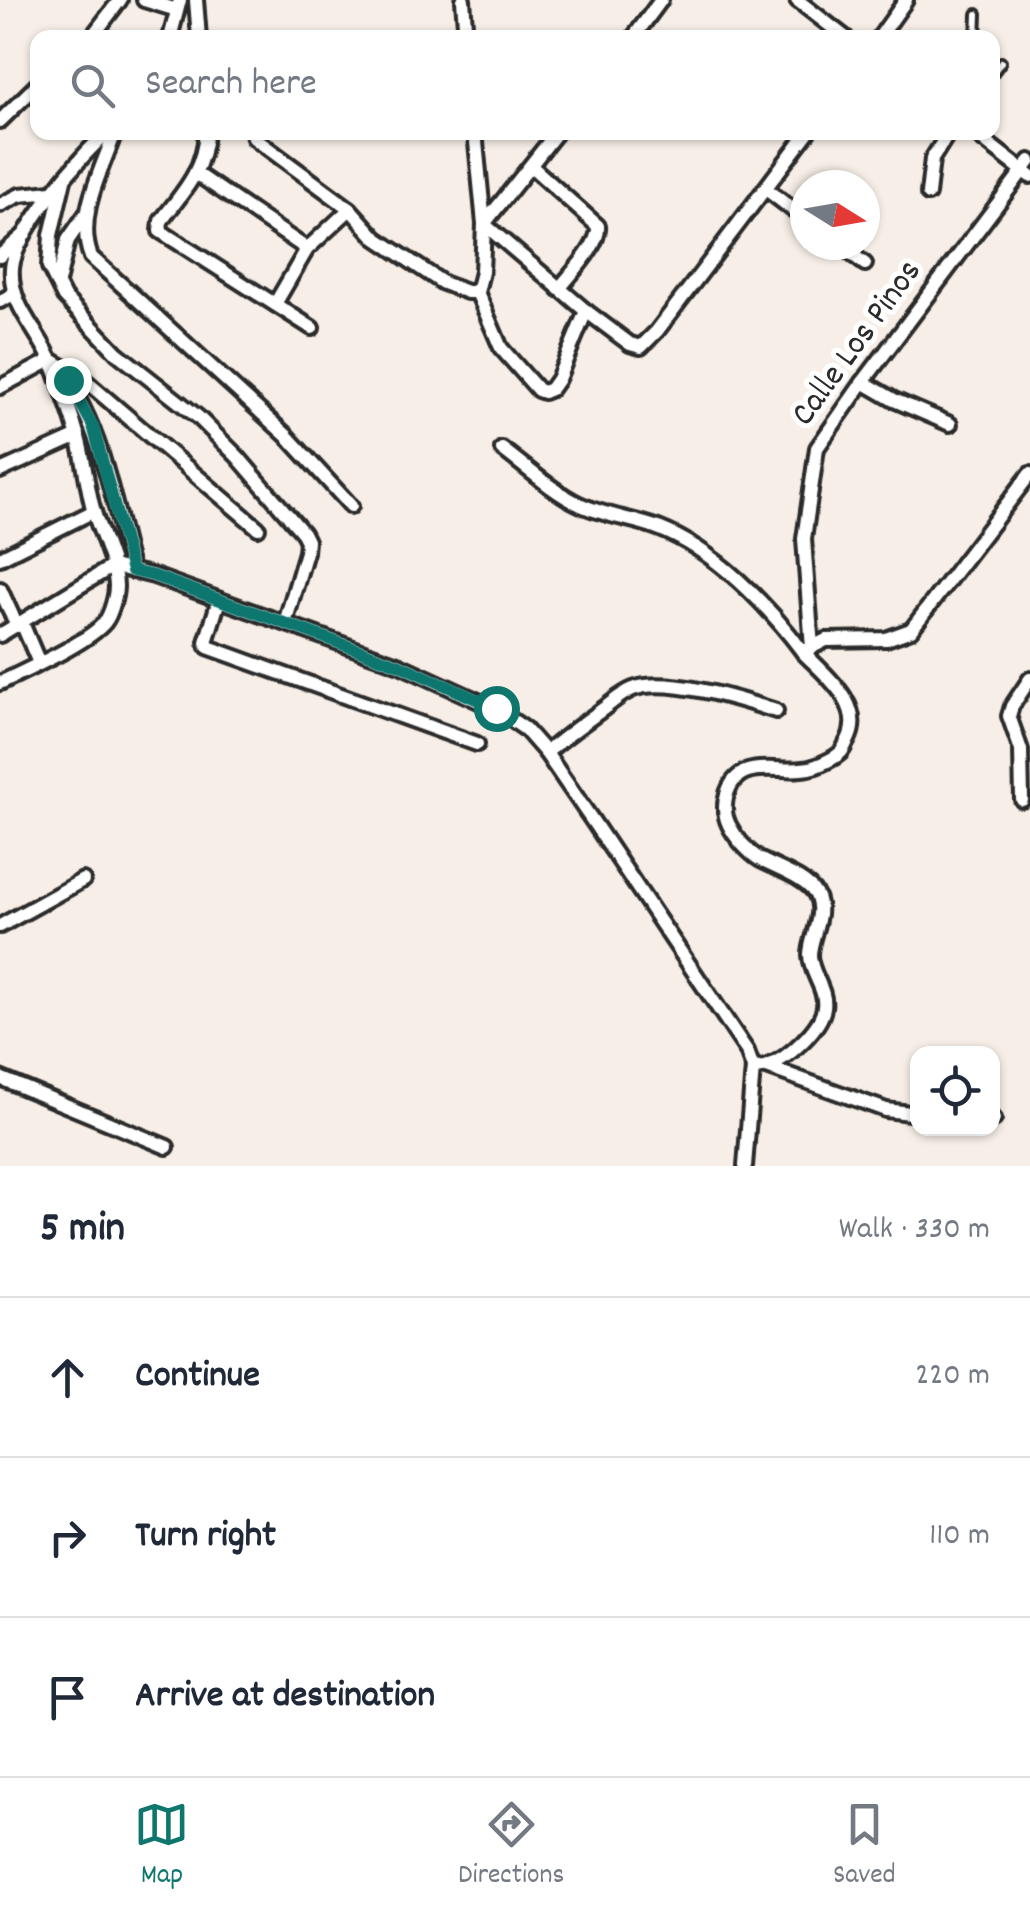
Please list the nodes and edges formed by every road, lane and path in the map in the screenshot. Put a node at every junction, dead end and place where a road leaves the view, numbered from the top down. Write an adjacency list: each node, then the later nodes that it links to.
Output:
1 (120, 0): 10 (street)
2 (144, 0): 8 (street)
3 (196, 0): 12 (street)
4 (462, 0): 13 (street)
5 (661, 0): 14 (street)
6 (797, 0): 15 (street)
7 (906, 0): 16 (street)
8 (178, 5): 11 (street)
9 (977, 14): 17 (lane)
10 (97, 30)
11 (172, 30)
12 (199, 30)
13 (465, 30)
14 (643, 30)
15 (836, 30)
16 (885, 30)
17 (976, 30)
18 (1002, 62): 19 (lane)
19 (1000, 64)
20 (30, 92): 21 (street)
21 (0, 121)
22 (99, 140): 34 (street)
23 (109, 140): 41 (street)
24 (205, 140): 33 (street)
25 (257, 140): 40 (street)
26 (476, 140): 42 (street)
27 (551, 140): 31 (street)
28 (802, 140): 35 (street)
29 (945, 140): 37 (street)
30 (985, 140): 32 (street)
31 (530, 166): 42 (street); 49 (street)
32 (1028, 169): 57 (street, Calle Los Pinos)
33 (197, 174): 44 (street); 53 (street)
34 (64, 178): 36 (street); 48 (street)
35 (766, 189): 39 (street); 54 (street)
36 (52, 192): 38 (street); 43 (street)
37 (928, 194)
38 (0, 205)
39 (790, 207)
40 (350, 209): 44 (street); 50 (street)
41 (87, 212): 48 (street); 64 (street)
42 (484, 224): 49 (street); 50 (street)
43 (28, 232): 45 (street); 51 (street)
44 (307, 249): 53 (street)
45 (0, 256)
46 (861, 260): 47 (street)
47 (866, 264)
48 (58, 284): 72 (street)
49 (560, 289): 54 (street)
50 (477, 292): 54 (street)
51 (14, 294): 52 (street); 56 (street)
52 (0, 301)
53 (275, 304): 55 (street)
54 (586, 312)
55 (312, 328)
56 (51, 360): 58 (street); 60 (street); 66 (street); 69 (street)
57 (863, 382): 59 (street); 75 (street, Calle Los Pinos)
58 (0, 386)
59 (950, 424)
60 (78, 436): 62 (street); 65 (street)
61 (502, 448): 75 (street)
62 (0, 471)
63 (1030, 474): 75 (street)
64 (351, 506)
65 (94, 511): 67 (street); 68 (street)
66 (258, 528)
67 (0, 558)
68 (113, 566): 69 (street); 73 (street); 76 (street)
69 (132, 571): 71 (street)
70 (0, 589): 73 (street)
71 (219, 600): 72 (street); 80 (street)
72 (285, 623): 81 (street)
73 (20, 624): 74 (street); 76 (street)
74 (0, 635)
75 (807, 650): 85 (street)
76 (40, 663): 78 (street)
77 (1030, 679): 82 (street)
78 (0, 683)
79 (776, 711): 81 (street)
80 (477, 744)
81 (546, 754): 85 (street)
82 (1022, 800)
83 (83, 880): 84 (street)
84 (0, 926)
85 (760, 1067): 87 (street); 89 (street)
86 (0, 1078): 88 (street)
87 (910, 1113)
88 (167, 1148)
89 (745, 1166)

